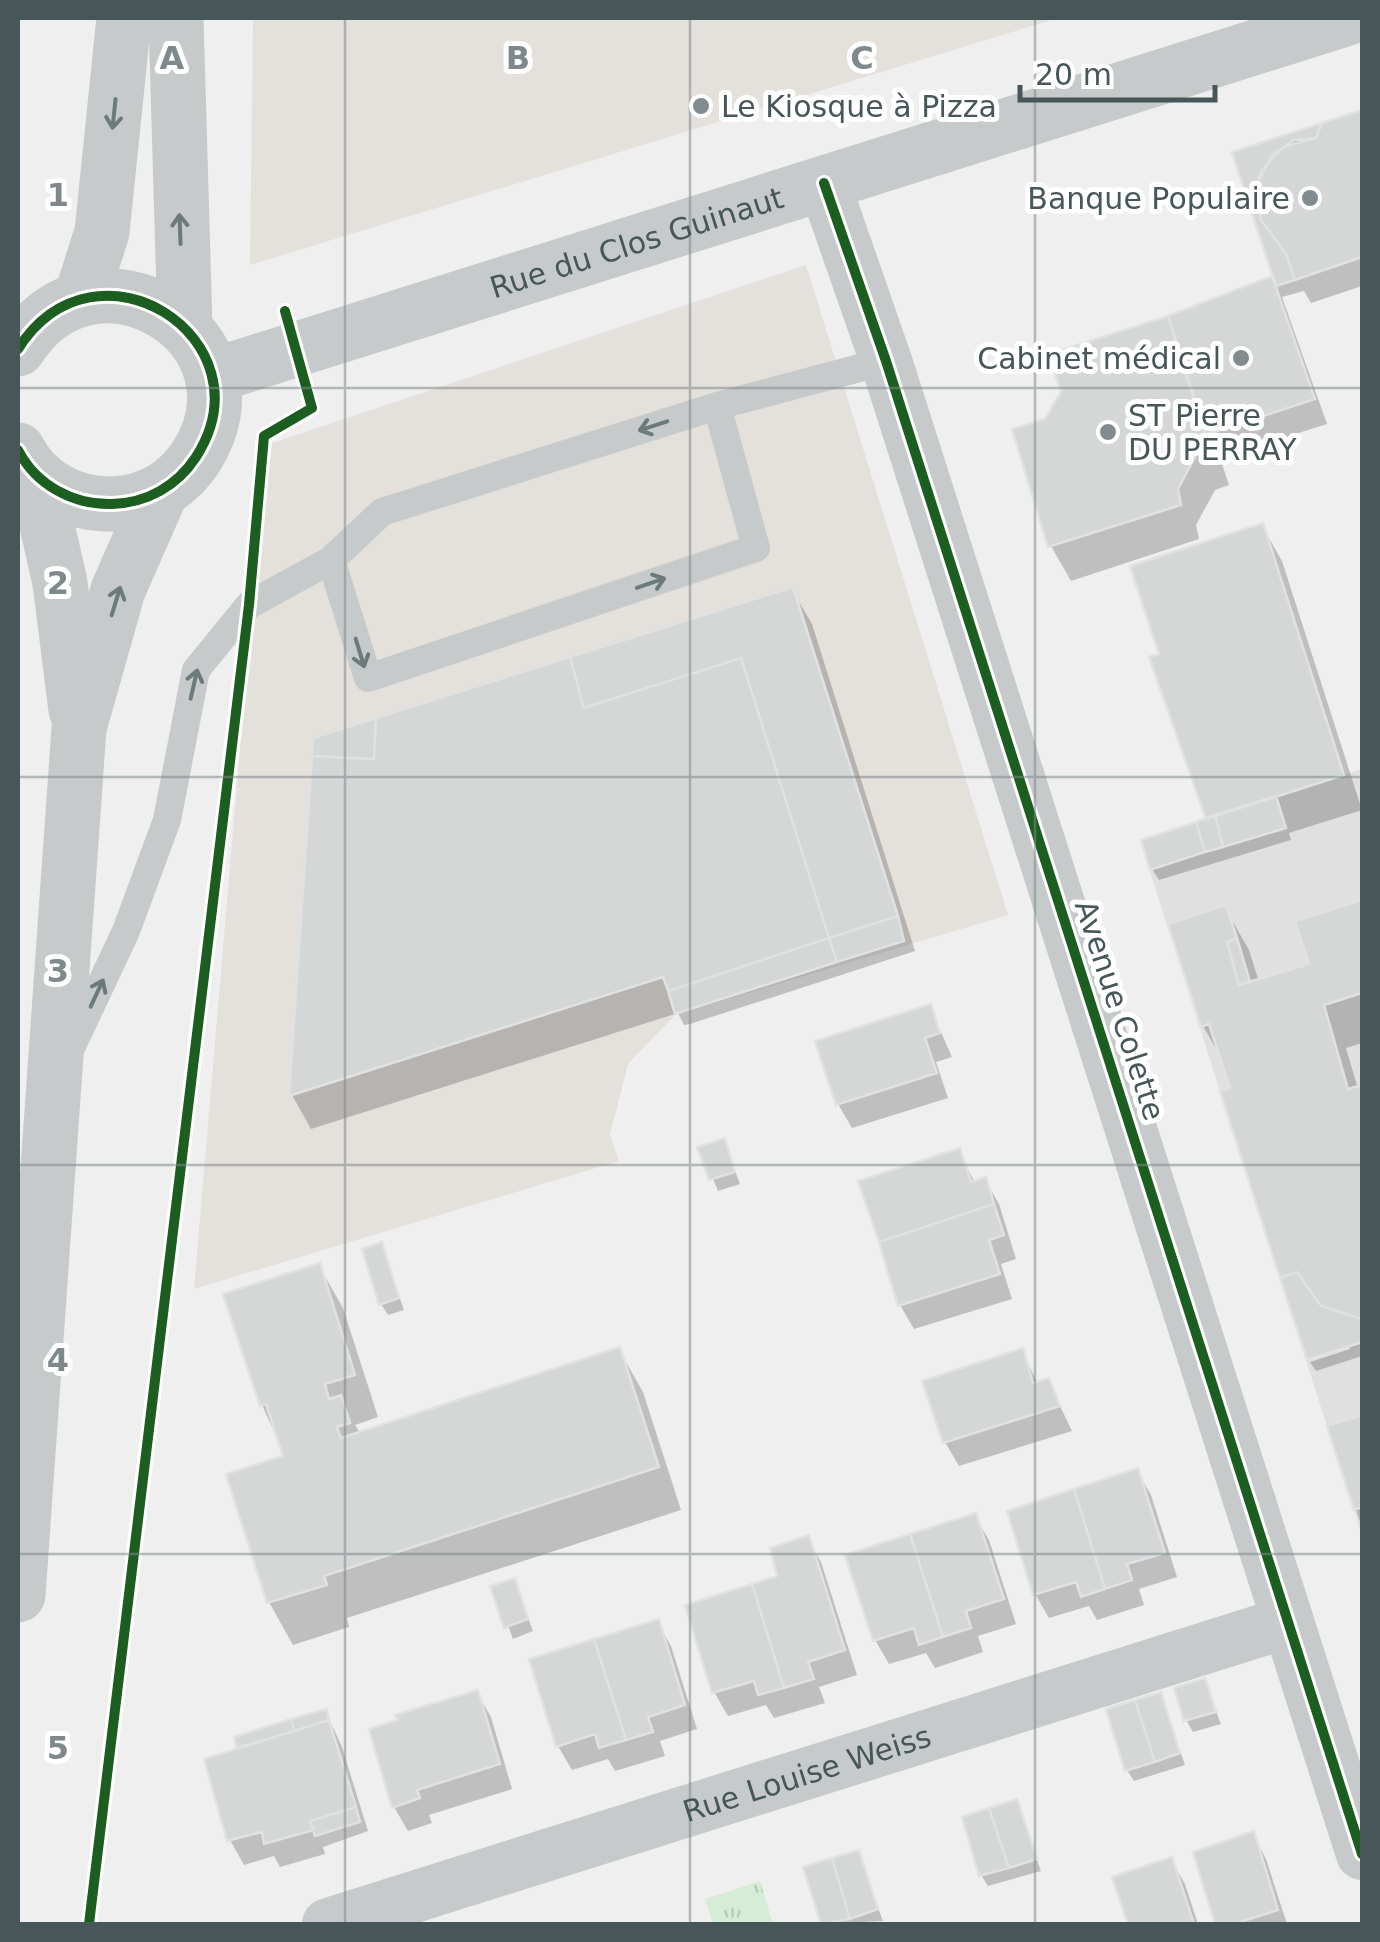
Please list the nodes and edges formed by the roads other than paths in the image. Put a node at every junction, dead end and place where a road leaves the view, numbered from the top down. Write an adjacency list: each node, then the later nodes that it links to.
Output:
1 (124, 18): 5 (main road, one-way to 5)
2 (176, 18): 6 (main road, one-way to 2)
3 (1348, 18): 4 (street, Rue du Clos Guinaut)
4 (824, 183): 8 (street, Avenue Colette); 9 (street, Rue du Clos Guinaut)
5 (81, 298): 6 (main road); 7 (main road)
6 (185, 326): 9 (main road)
7 (18, 349)
8 (886, 361): 10 (lane); 17 (street, Avenue Colette)
9 (212, 376): 12 (main road)
10 (717, 406): 13 (lane, one-way to 13); 13 (lane, one-way to 10)
11 (27, 463): 12 (main road); 14 (main road)
12 (160, 492): 14 (main road, one-way to 12)
13 (331, 560): 15 (lane, one-way to 13)
14 (79, 728): 15 (main road)
15 (56, 1081): 16 (main road)
16 (18, 1595)
17 (1288, 1622): 18 (street, Avenue Colette); 19 (street, Rue Louise Weiss)
18 (1362, 1854)
19 (328, 1924)

